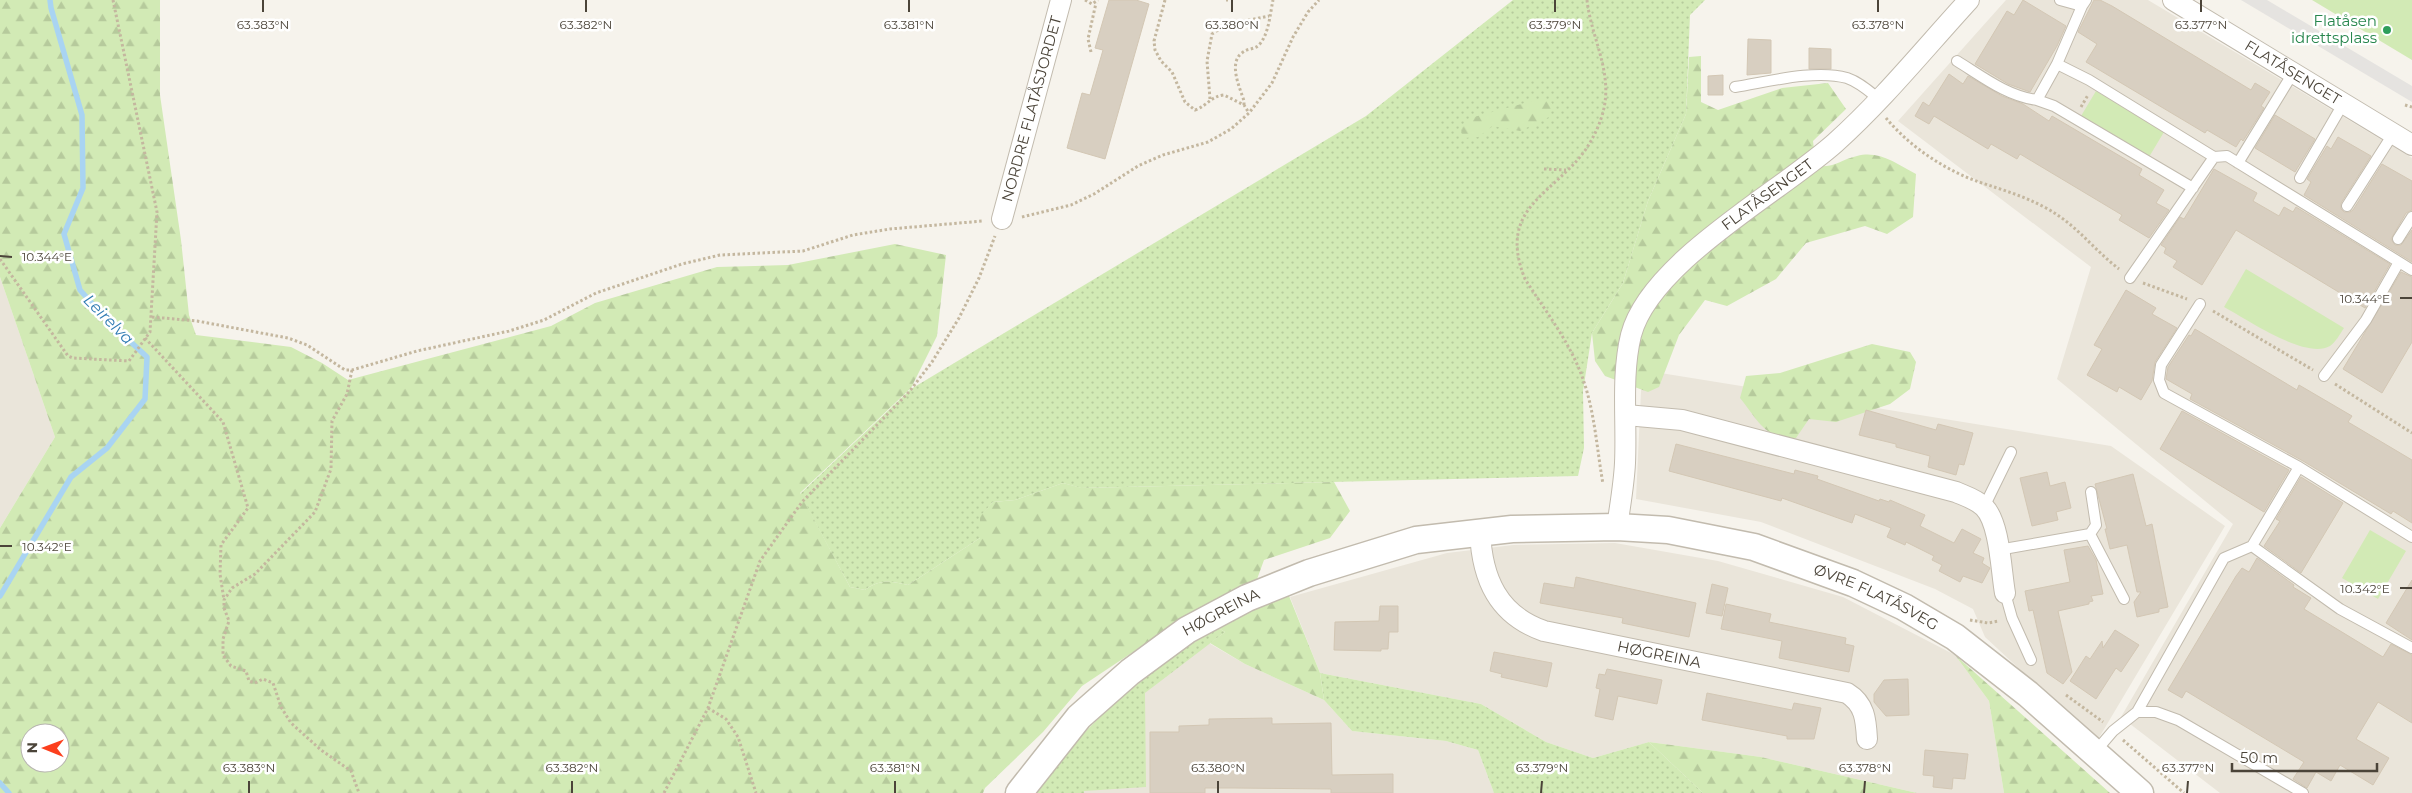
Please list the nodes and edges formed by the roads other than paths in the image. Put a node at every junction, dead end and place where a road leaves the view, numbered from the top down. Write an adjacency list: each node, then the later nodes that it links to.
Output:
1 (1061, 0): 21 (street, NORDRE FLATÅSJORDET)
2 (1969, 0): 10 (street, FLATÅSENGET)
3 (2060, 0): 5 (lane)
4 (2173, 0): 8 (street, FLATÅSENGET)
5 (2084, 3): 7 (lane)
6 (1957, 62): 11 (lane)
7 (2057, 64): 11 (lane); 15 (lane)
8 (2293, 73): 12 (street, FLATÅSENGET); 16 (lane)
9 (1735, 87): 10 (lane)
10 (1879, 99): 28 (street, FLATÅSENGET)
11 (2037, 100): 18 (lane)
12 (2343, 104): 13 (street, FLATÅSENGET); 17 (lane)
13 (2393, 134): 14 (street, FLATÅSENGET); 19 (lane)
14 (2412, 145)
15 (2214, 156): 16 (lane); 18 (lane)
16 (2238, 163): 23 (lane)
17 (2300, 178)
18 (2192, 188): 25 (lane)
19 (2347, 206)
20 (2412, 217): 22 (lane)
21 (1002, 219)
22 (2398, 239)
23 (2399, 262): 24 (lane); 27 (lane)
24 (2412, 270)
25 (2130, 278)
26 (2200, 304): 30 (lane)
27 (2324, 376)
28 (1626, 415): 32 (street); 33 (street, FLATÅSENGET)
29 (2011, 452): 32 (lane)
30 (2299, 467): 36 (lane); 37 (lane)
31 (2091, 492): 35 (lane)
32 (1984, 507): 38 (street)
33 (1617, 527): 34 (street, HØGREINA); 45 (street, ØVRE FLATÅSVEG)
34 (1480, 532): 44 (street, HØGREINA); 46 (street, HØGREINA)
35 (2090, 534): 38 (lane); 40 (lane)
36 (2412, 537)
37 (2252, 546): 41 (lane); 43 (lane)
38 (1998, 550): 39 (street)
39 (2005, 593): 42 (lane)
40 (2124, 599)
41 (2412, 648)
42 (2030, 660)
43 (2137, 712): 45 (lane); 48 (lane)
44 (1867, 739)
45 (2095, 752): 47 (street, ØVRE FLATÅSVEG)
46 (1019, 793)
47 (2140, 793)
48 (2303, 793)

